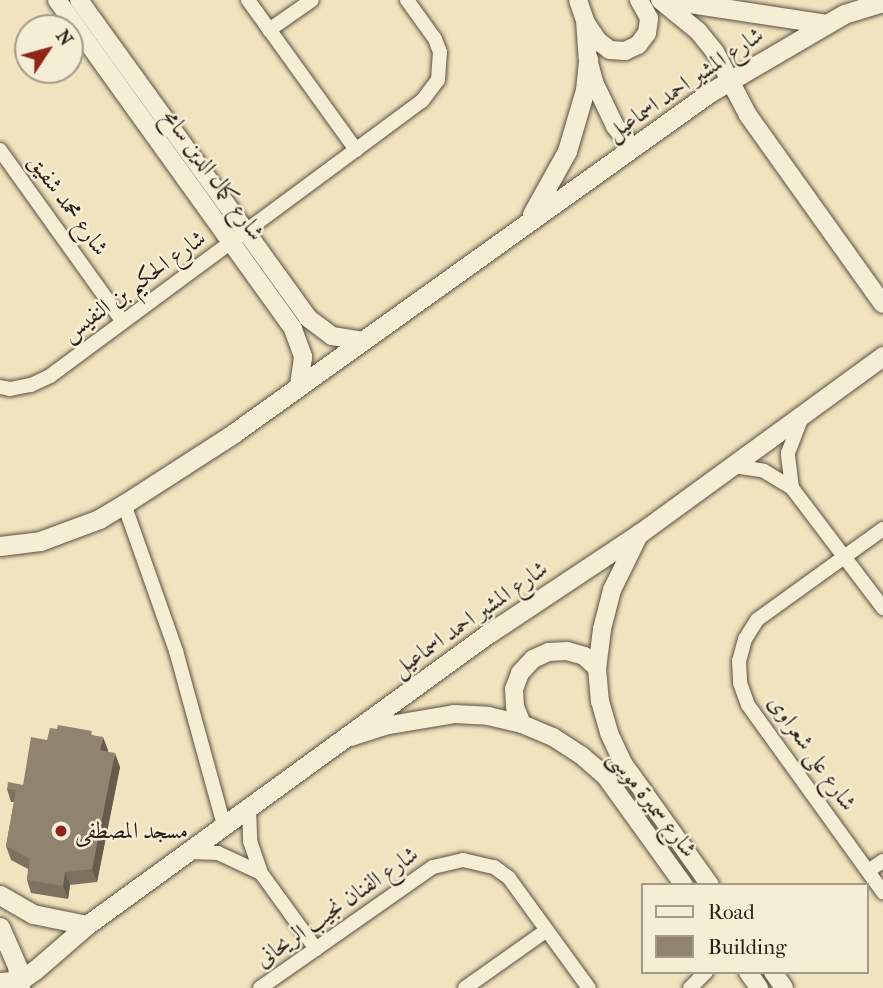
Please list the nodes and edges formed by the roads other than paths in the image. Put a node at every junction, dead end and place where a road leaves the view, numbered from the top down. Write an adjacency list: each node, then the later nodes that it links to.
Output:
1 (57, 0): 21 (street, شارع كمال الدين سامح)
2 (79, 0): 20 (street, شارع كمال الدين سامح)
3 (248, 0): 13 (street)
4 (312, 0): 13 (street)
5 (407, 0): 18 (street, شارع الحكيم بن النفيس)
6 (578, 0): 11 (street)
7 (639, 0): 11 (street)
8 (660, 0): 15 (street)
9 (670, 0): 12 (main road)
10 (883, 2): 12 (main road, شارع المشير احمد اسماعيل)
11 (584, 20): 14 (street)
12 (826, 24): 15 (main road, شارع المشير احمد اسماعيل)
13 (269, 30): 18 (street)
14 (588, 59): 16 (street); 19 (main road)
15 (730, 79): 16 (main road, شارع المشير احمد اسماعيل); 22 (street)
16 (633, 148): 19 (main road, شارع المشير احمد اسماعيل)
17 (0, 150): 23 (street, شارع محمد شفيق)
18 (356, 150): 20 (street, شارع الحكيم بن النفيس)
19 (526, 223): 24 (main road, شارع المشير احمد اسماعيل)
20 (246, 231): 21 (street, شارع الحكيم بن النفيس); 24 (street, شارع كمال الدين سامح)
21 (231, 242): 23 (street, شارع الحكيم بن النفيس); 27 (street, شارع كمال الدين سامح)
22 (883, 304)
23 (123, 322): 26 (street, شارع الحكيم بن النفيس)
24 (362, 341): 27 (main road, شارع المشير احمد اسماعيل)
25 (883, 356): 28 (main road, شارع المشير احمد اسماعيل)
26 (0, 387)
27 (299, 387): 31 (main road, شارع المشير احمد اسماعيل)
28 (802, 415): 29 (main road, شارع المشير احمد اسماعيل); 30 (street)
29 (734, 466): 30 (street); 33 (main road, شارع المشير احمد اسماعيل)
30 (792, 488): 35 (street)
31 (124, 504): 34 (main road, شارع المشير احمد اسماعيل); 41 (street)
32 (883, 529): 35 (street, شارع على شعراوى)
33 (640, 533): 37 (street, شارع سميرة موسى); 39 (main road, شارع المشير احمد اسماعيل)
34 (3, 547)
35 (845, 556): 36 (street); 44 (street, شارع على شعراوى)
36 (883, 608)
37 (597, 668): 38 (street); 47 (street, شارع سميرة موسى)
38 (522, 724): 39 (street, شارع سميرة موسى); 46 (street, شارع سميرة موسى)
39 (341, 741): 40 (main road, شارع المشير احمد اسماعيل)
40 (249, 807): 41 (main road, شارع المشير احمد اسماعيل); 45 (street)
41 (224, 825): 42 (main road, شارع المشير احمد اسماعيل)
42 (187, 852): 45 (street); 50 (main road, شارع المشير احمد اسماعيل)
43 (883, 861): 44 (street)
44 (868, 871): 48 (street, شارع على شعراوى)
45 (261, 873): 53 (street)
46 (683, 883)
47 (709, 883)
48 (883, 892)
49 (0, 895): 50 (main road)
50 (87, 925): 56 (main road, شارع المشير احمد اسماعيل)
51 (0, 927): 56 (main road)
52 (547, 930): 53 (street, شارع الفنان نجيب الريحانى); 58 (street); 59 (street, شارع الفنان نجيب الريحانى)
53 (316, 949): 57 (street, شارع الفنان نجيب الريحانى)
54 (704, 974): 60 (street)
55 (0, 982): 56 (main road)
56 (20, 984)
57 (260, 988)
58 (465, 988)
59 (589, 988)
60 (690, 988)

